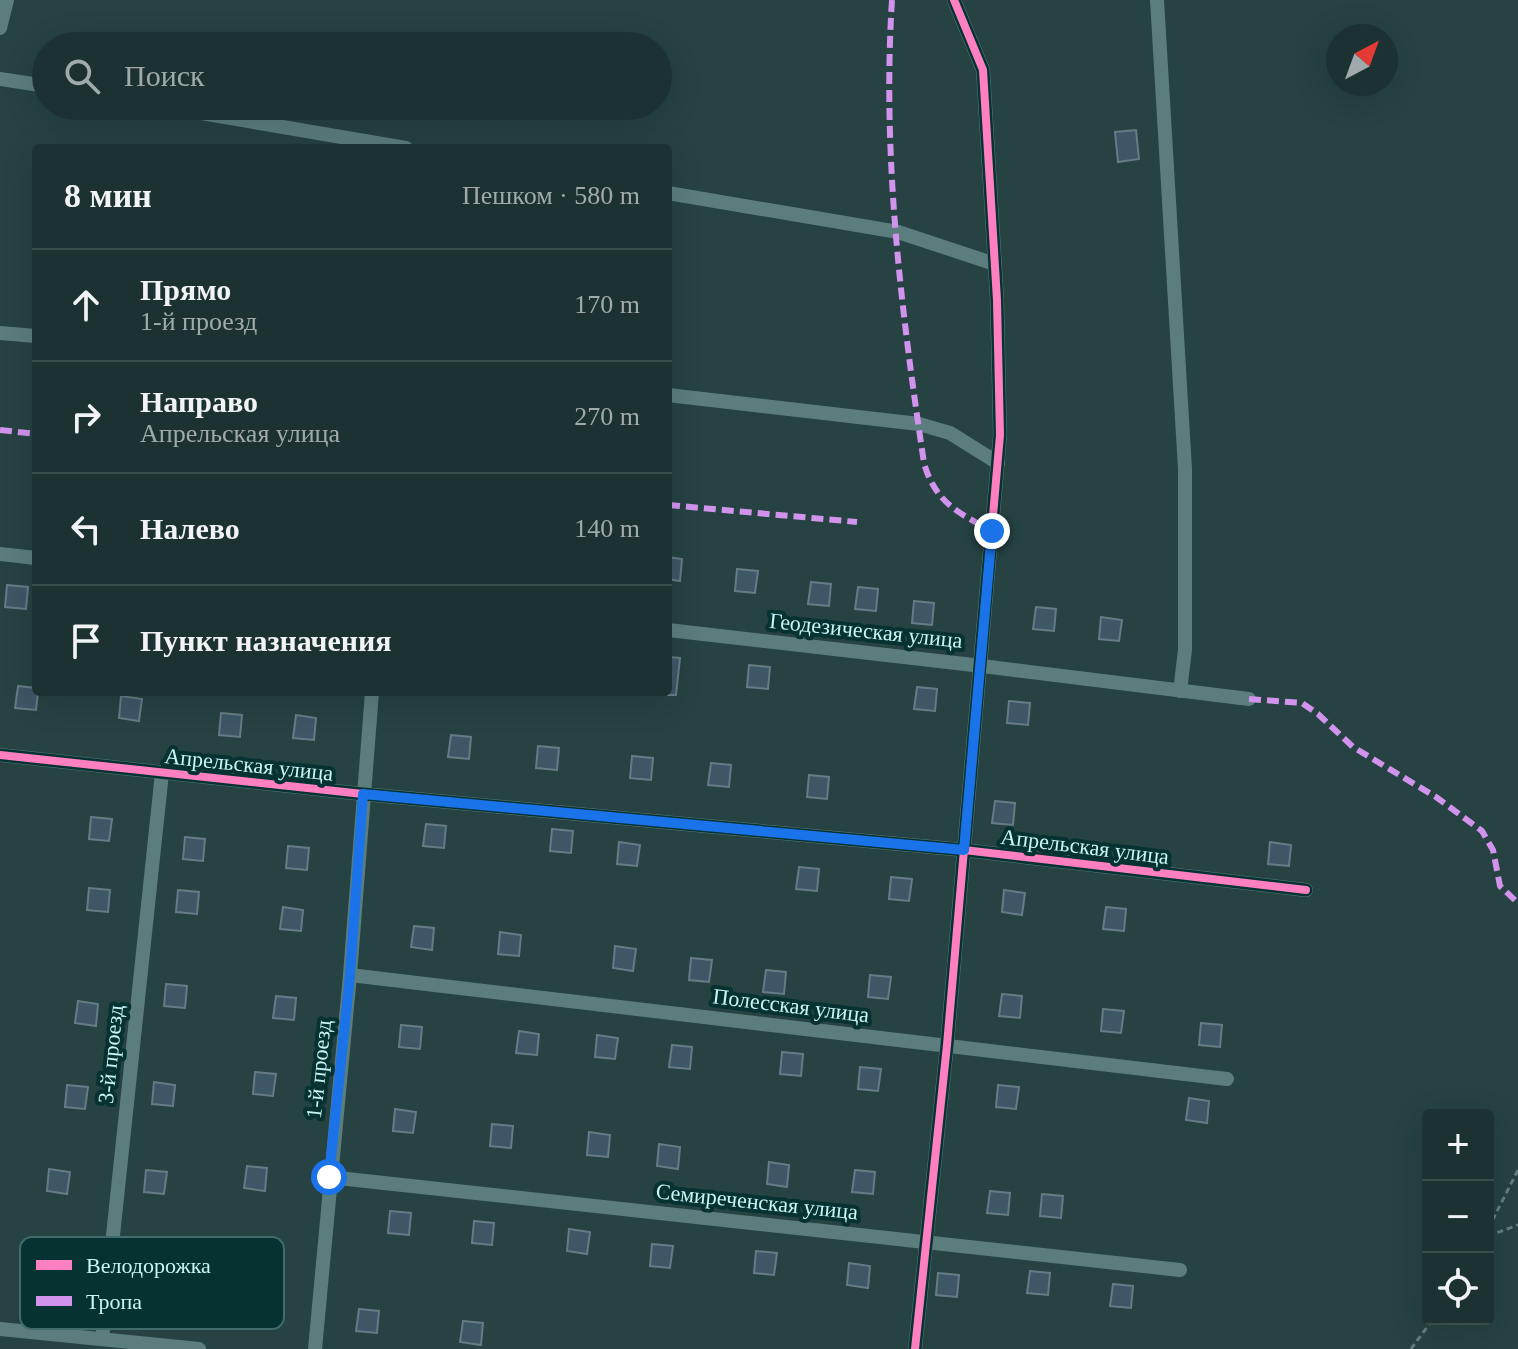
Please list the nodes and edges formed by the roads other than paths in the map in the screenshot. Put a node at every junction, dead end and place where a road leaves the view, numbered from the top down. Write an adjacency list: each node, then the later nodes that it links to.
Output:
1 (7, 0): 4 (street)
2 (954, 0): 10 (street)
3 (1157, 0): 19 (street)
4 (0, 28)
5 (0, 79): 6 (street)
6 (32, 84)
7 (242, 120): 8 (street)
8 (383, 144)
9 (672, 194): 10 (street)
10 (995, 264): 14 (street)
11 (0, 333): 12 (street)
12 (32, 336)
13 (672, 395): 14 (street)
14 (998, 463): 18 (street)
15 (0, 554): 16 (street)
16 (32, 558)
17 (672, 630): 18 (street, Геодезическая улица)
18 (982, 666): 19 (street, Геодезическая улица); 25 (street)
19 (1180, 691): 21 (street, Геодезическая улица)
20 (372, 696): 24 (street, 1-й проезд)
21 (1249, 699)
22 (0, 755): 23 (street, Апрельская улица)
23 (162, 773): 24 (street, Апрельская улица); 31 (street, 3-й проезд)
24 (363, 794): 25 (street, Апрельская улица); 27 (street, 1-й проезд)
25 (964, 850): 26 (street, Апрельская улица); 28 (street)
26 (1306, 890)
27 (350, 975): 28 (street, Полесская улица); 30 (street, 1-й проезд)
28 (947, 1045): 29 (street, Полесская улица); 32 (street)
29 (1227, 1079)
30 (329, 1177): 32 (street, Семиреченская улица); 38 (street, 1-й проезд)
31 (113, 1237)
32 (928, 1241): 33 (street, Семиреченская улица); 39 (street)
33 (1180, 1270)
34 (0, 1329): 36 (street)
35 (103, 1329): 36 (street, 3-й проезд)
36 (102, 1339): 37 (street)
37 (199, 1349)
38 (315, 1349)
39 (915, 1349)

